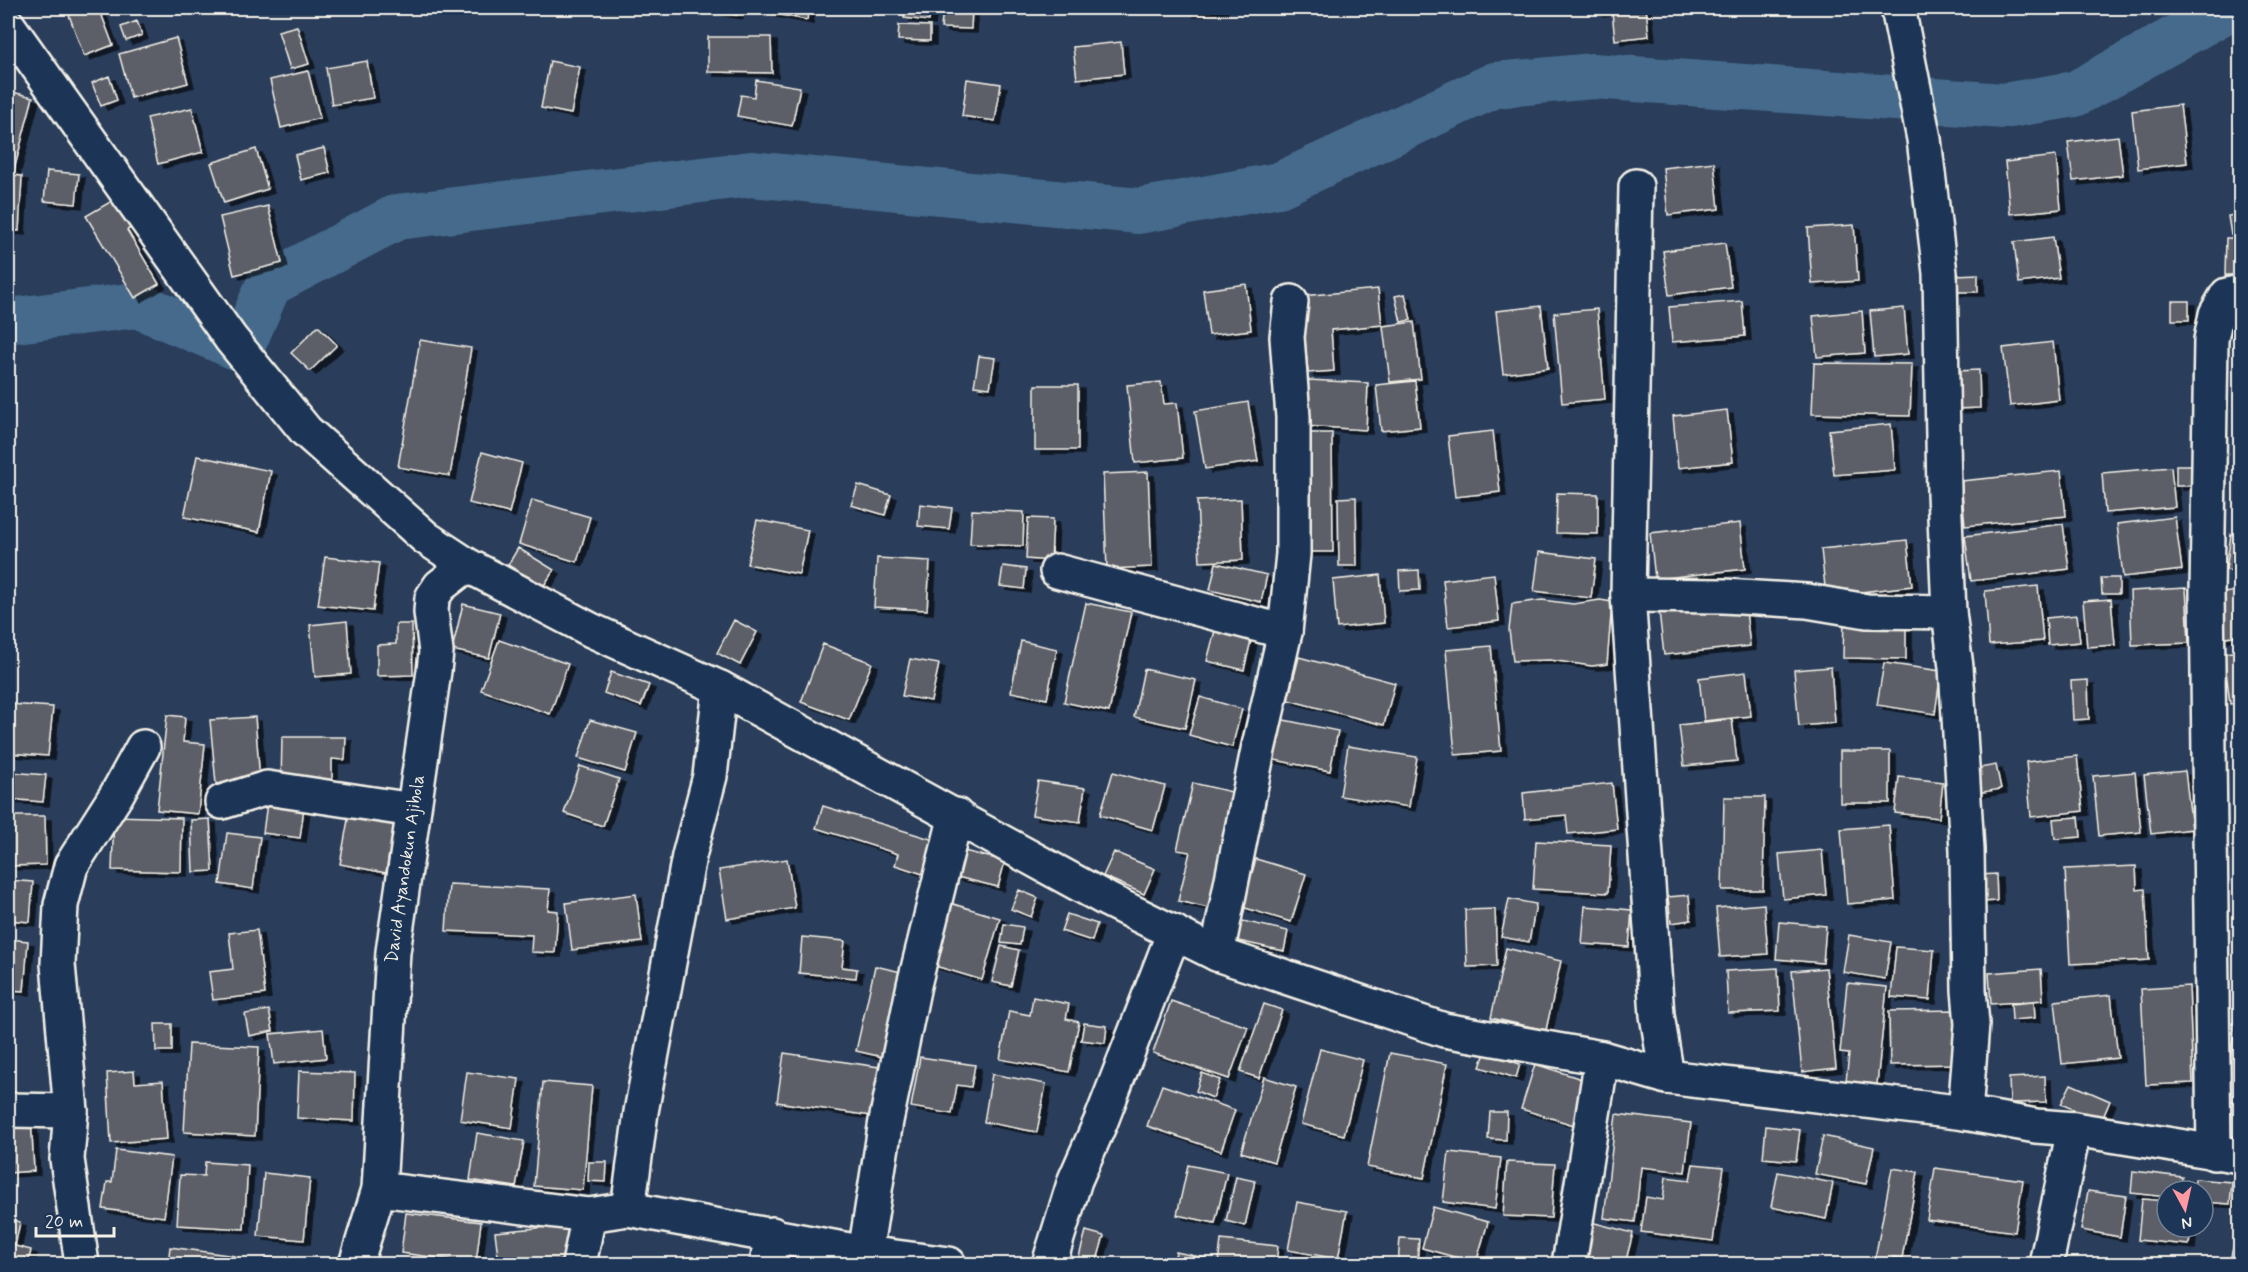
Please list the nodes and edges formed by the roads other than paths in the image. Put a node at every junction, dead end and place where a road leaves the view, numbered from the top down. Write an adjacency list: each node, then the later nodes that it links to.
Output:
1 (1898, 8): 9 (street)
2 (8, 25): 6 (street)
3 (1636, 186): 8 (street)
4 (2241, 292): 24 (street)
5 (1291, 302): 10 (street)
6 (467, 565): 11 (street); 14 (street, David Ayandokun Ajibola)
7 (1057, 571): 10 (street)
8 (1628, 595): 9 (street); 19 (street)
9 (1949, 612): 22 (street)
10 (1285, 632): 17 (street)
11 (720, 688): 15 (street); 26 (street)
12 (143, 747): 21 (street)
13 (222, 802): 14 (street)
14 (413, 810): 25 (street, David Ayandokun Ajibola)
15 (956, 815): 16 (street); 29 (street)
16 (1174, 932): 17 (street); 34 (street)
17 (1217, 954): 18 (street)
18 (1602, 1058): 19 (street); 35 (street)
19 (1667, 1077): 22 (street)
20 (8, 1110): 21 (street)
21 (71, 1111): 30 (street)
22 (1965, 1113): 23 (street)
23 (2074, 1129): 24 (street); 36 (street)
24 (2227, 1155)
25 (379, 1189): 27 (street); 31 (street, David Ayandokun Ajibola)
26 (628, 1209): 27 (street); 28 (street)
27 (590, 1215): 32 (street)
28 (770, 1249): 29 (street)
29 (865, 1253): 33 (street)
30 (82, 1264)
31 (356, 1264)
32 (579, 1264)
33 (949, 1264)
34 (1049, 1264)
35 (1569, 1264)
36 (2046, 1264)

